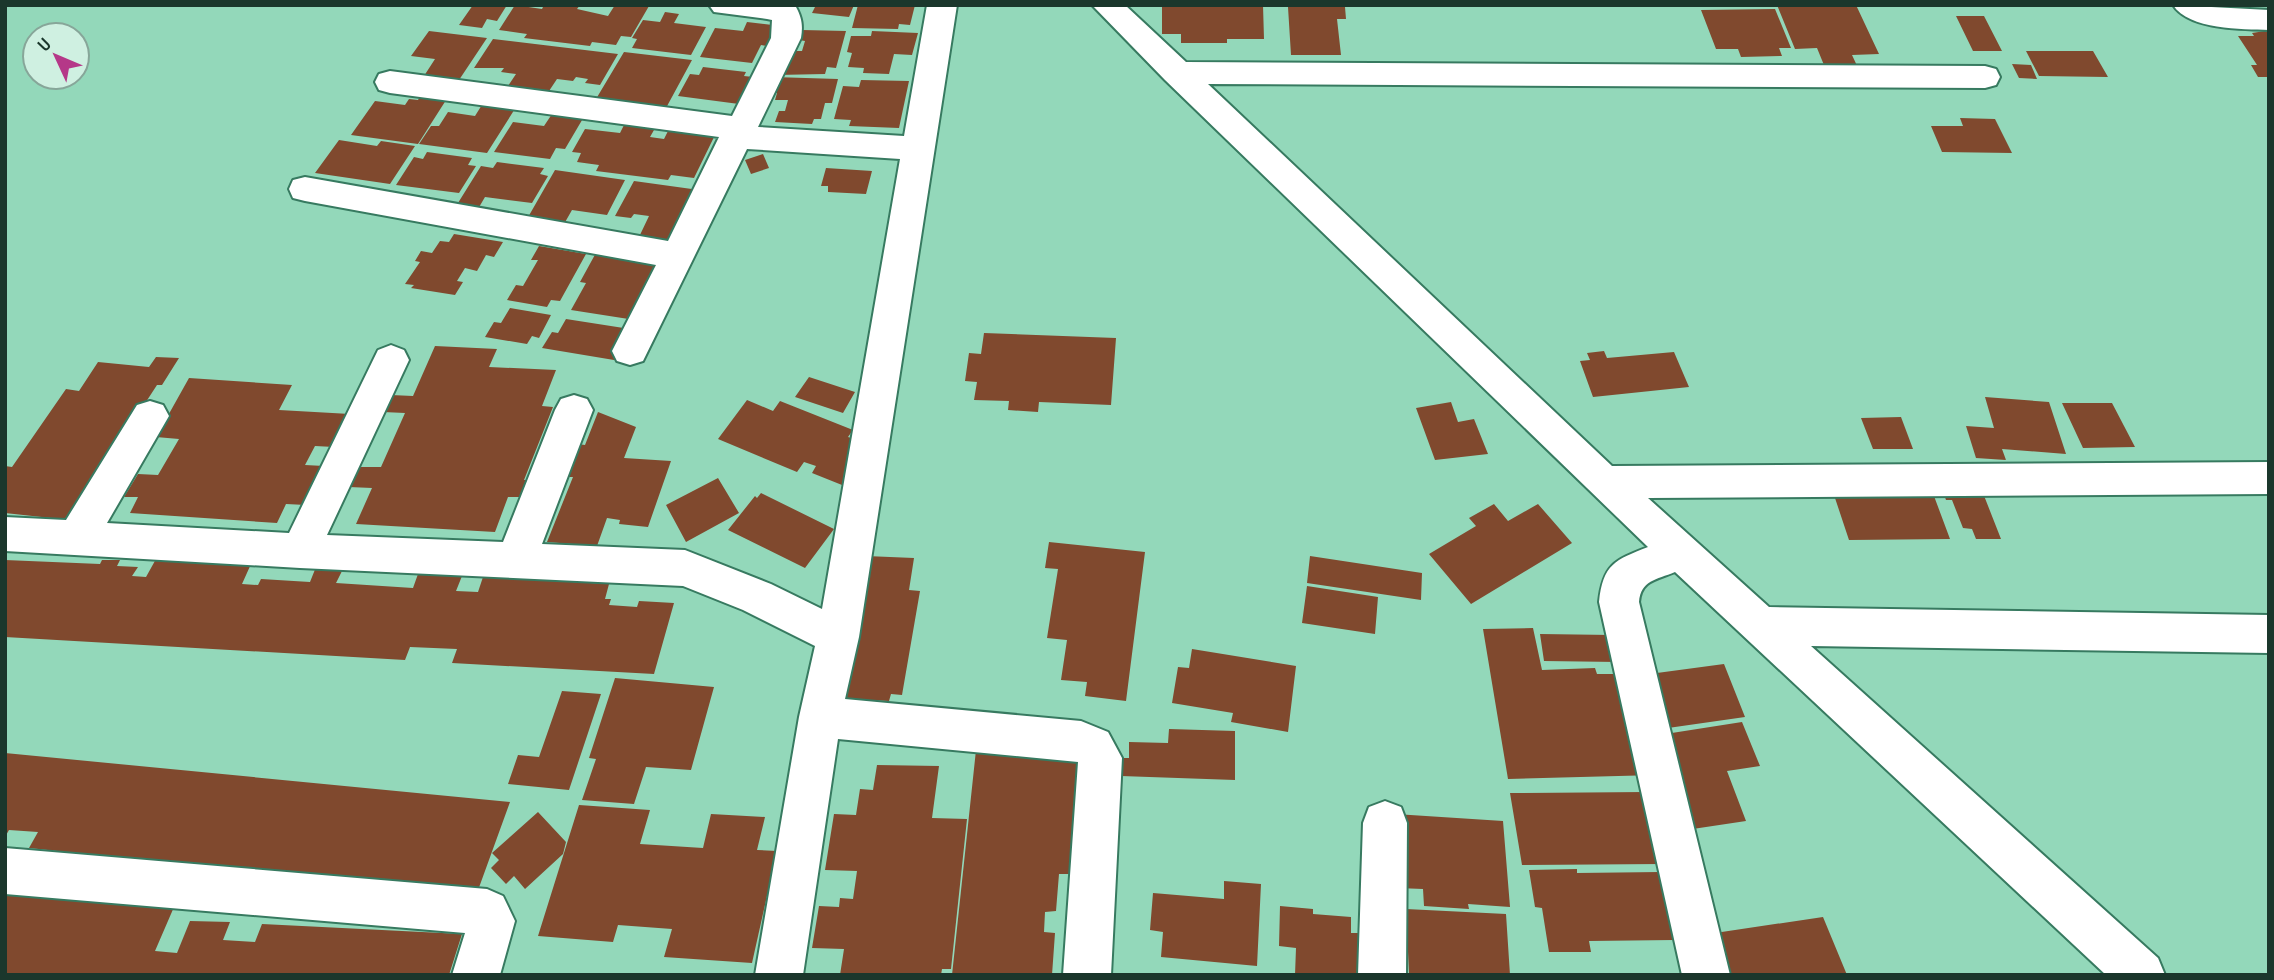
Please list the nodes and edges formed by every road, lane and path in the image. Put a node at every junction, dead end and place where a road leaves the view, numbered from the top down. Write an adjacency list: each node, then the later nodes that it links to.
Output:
1 (724, 5): 9 (street)
2 (942, 5): 10 (street)
3 (1107, 5): 6 (street)
4 (2188, 5): 5 (street)
5 (2269, 20)
6 (1176, 73): 7 (street); 18 (street)
7 (1985, 78)
8 (390, 82): 9 (street)
9 (737, 132): 10 (street); 12 (street)
10 (920, 149): 26 (street)
11 (305, 189): 12 (street)
12 (677, 256): 13 (street)
13 (630, 351)
14 (391, 360): 21 (street)
15 (574, 410): 23 (street)
16 (150, 416): 20 (street)
17 (2269, 478): 18 (street)
18 (1604, 482): 22 (street)
19 (5, 534): 20 (street)
20 (77, 538): 21 (street)
21 (300, 551): 23 (street)
22 (1659, 560): 24 (street); 34 (street)
23 (516, 561): 26 (street)
24 (1760, 626): 25 (street); 35 (street)
25 (2269, 634)
26 (838, 637): 27 (street)
27 (820, 717): 31 (street); 32 (street)
28 (1385, 823): 33 (street)
29 (5, 872): 30 (street)
30 (476, 975)
31 (779, 975)
32 (1087, 975)
33 (1382, 975)
34 (1706, 975)
35 (2141, 975)

